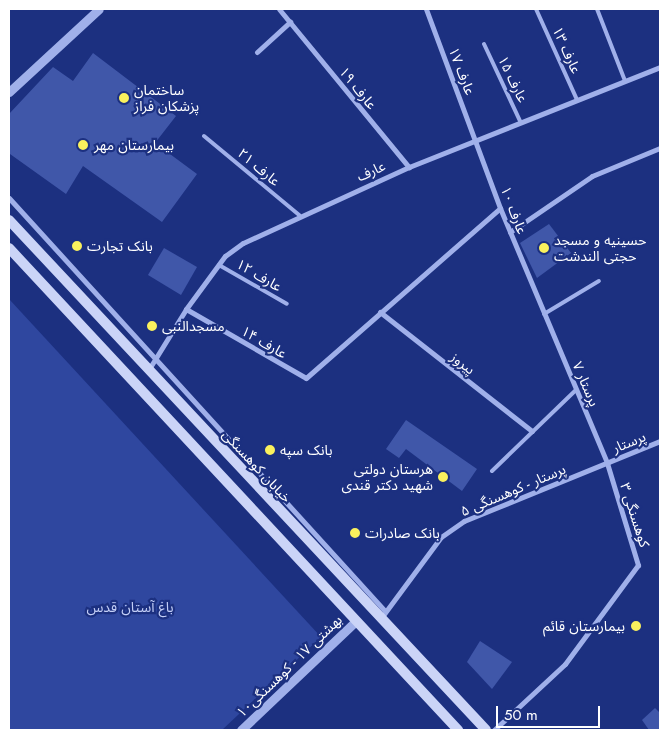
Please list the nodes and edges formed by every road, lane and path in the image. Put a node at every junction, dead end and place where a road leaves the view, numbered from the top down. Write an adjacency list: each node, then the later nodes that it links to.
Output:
1 (99, 9): 11 (street)
2 (279, 9): 6 (street, عارف ۱۹)
3 (426, 9): 15 (street, عارف ۱۷)
4 (536, 9): 12 (lane, عارف ۱۳)
5 (597, 9): 10 (lane)
6 (290, 22): 8 (street); 17 (street, عارف ۱۹)
7 (484, 44): 13 (lane, عارف ۱۵)
8 (257, 52)
9 (660, 67): 10 (street, عارف)
10 (625, 81): 12 (street, عارف)
11 (9, 92)
12 (577, 100): 13 (street, عارف)
13 (522, 123): 15 (street, عارف)
14 (204, 136): 20 (lane, عارف ۲۱)
15 (476, 142): 17 (street, عارف); 19 (street, عارف ۱۰)
16 (660, 148): 22 (street)
17 (409, 167): 20 (street, عارف)
18 (9, 198): 30 (street)
19 (500, 208): 22 (street, عارف ۱۰); 28 (street)
20 (299, 215): 24 (street, عارف)
21 (9, 220): 31 (main road, خیابان کوهسنگی)
22 (510, 232): 29 (street, عارف ۱۰)
23 (9, 248): 38 (main road)
24 (219, 264): 26 (lane, عارف ۱۲); 27 (street, عارف)
25 (599, 281): 29 (lane)
26 (287, 304)
27 (186, 309): 28 (street, عارف ۱۴); 30 (street, عارف)
28 (380, 312): 33 (street, پیروز)
29 (544, 314): 32 (street, پرستار ۷)
30 (154, 359): 31 (street, عارف); 37 (street)
31 (148, 370): 37 (main road, خیابان کوهسنگی)
32 (576, 390): 33 (lane); 35 (street, پرستار ۷)
33 (532, 431): 36 (lane)
34 (660, 441): 35 (street, پرستار)
35 (606, 463): 37 (street, پرستار - کوهسنگی ۵); 42 (street, کوهسنگی ۳)
36 (492, 471)
37 (383, 615): 41 (main road, خیابان کوهسنگی)
38 (356, 621): 39 (street, بهشتی ۱۷ - کوهسنگی۱۰); 40 (main road)
39 (241, 730)
40 (458, 730)
41 (486, 730)
42 (494, 730)

